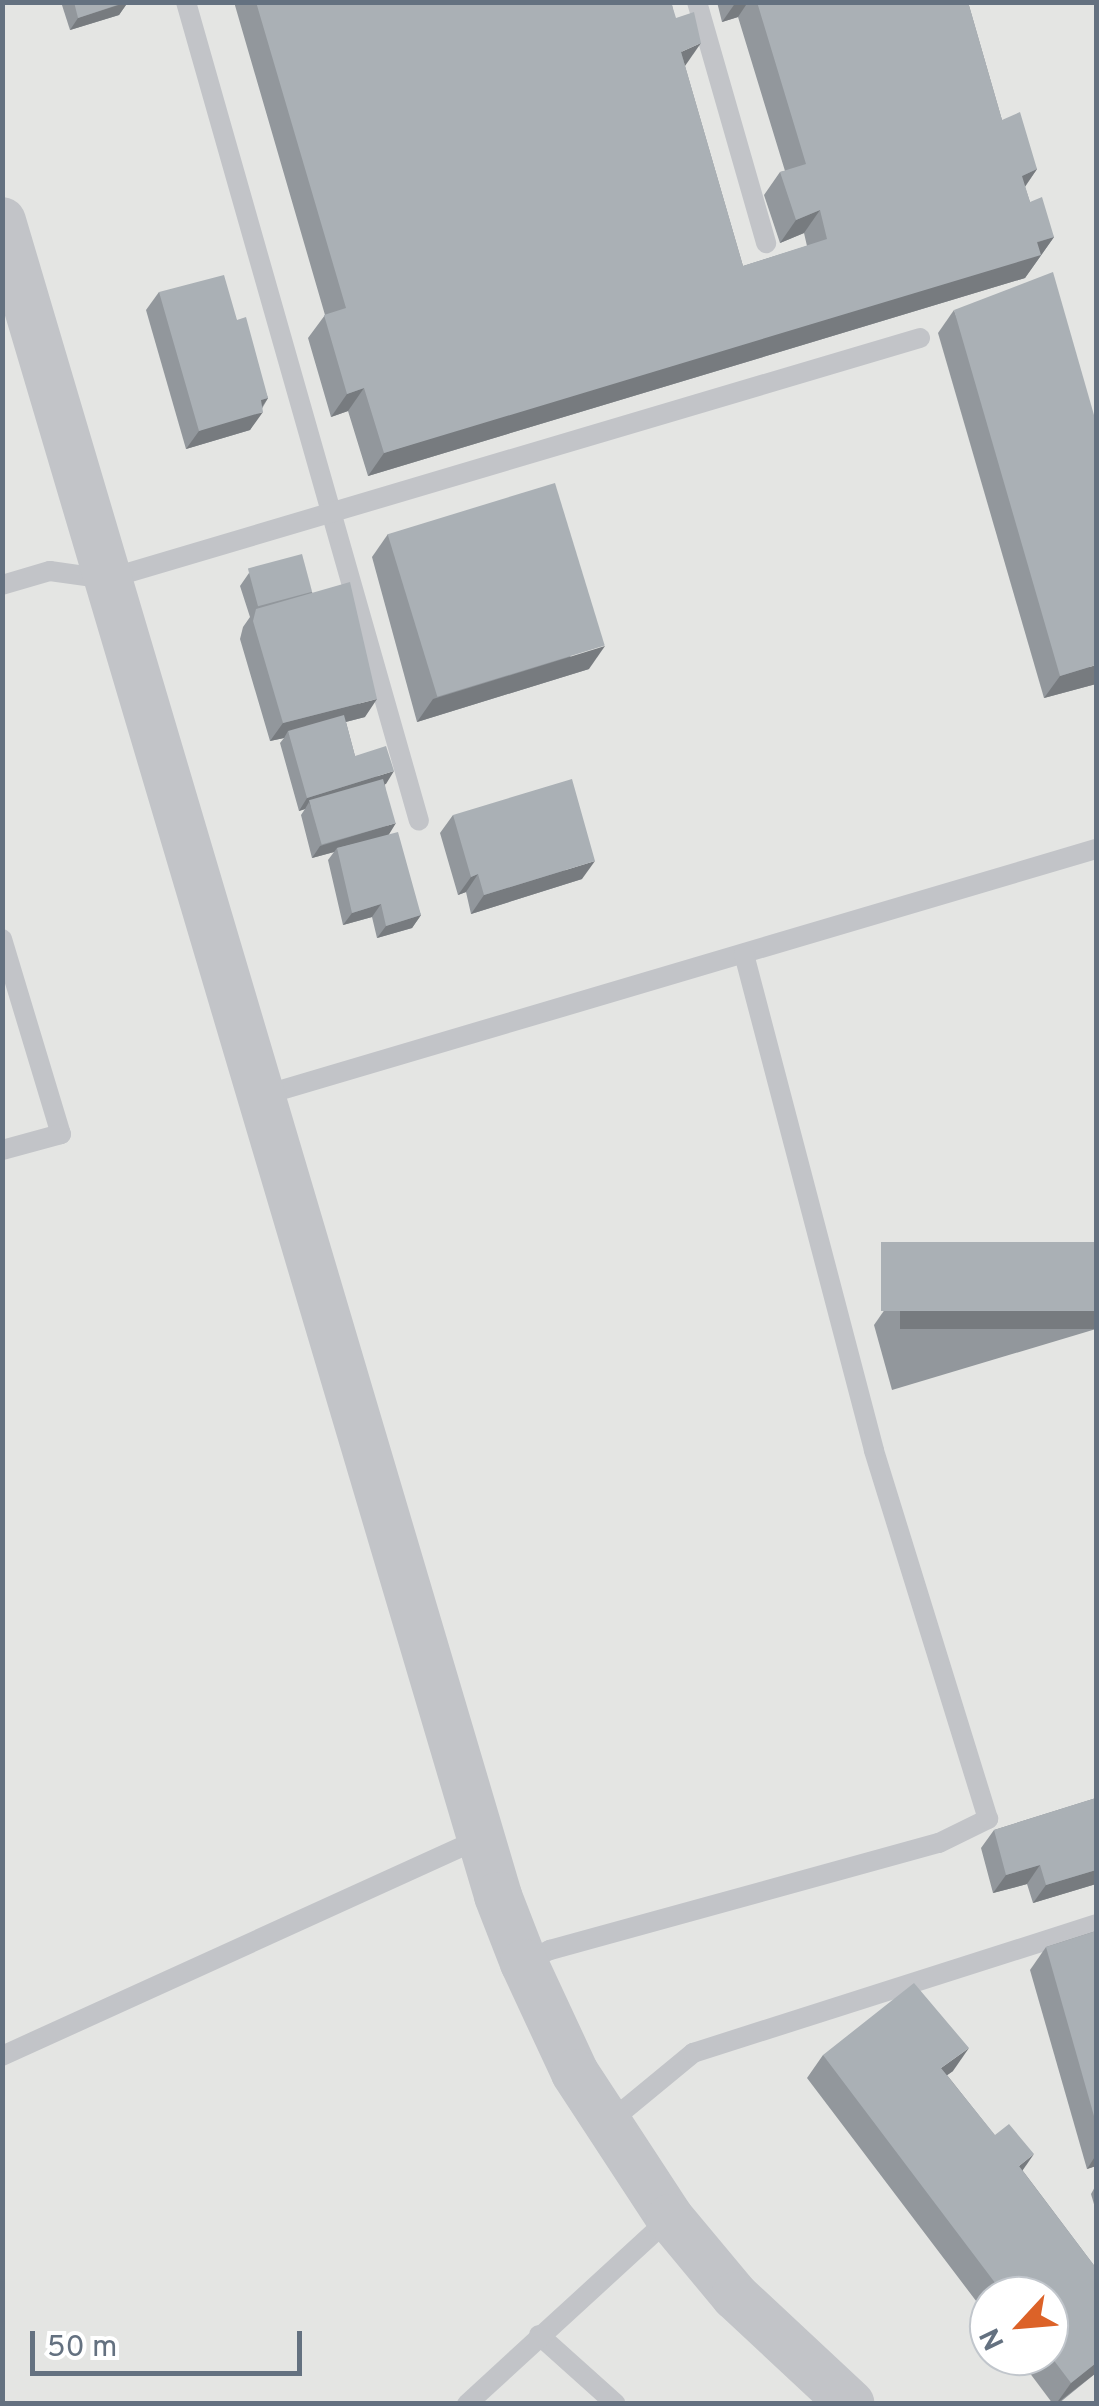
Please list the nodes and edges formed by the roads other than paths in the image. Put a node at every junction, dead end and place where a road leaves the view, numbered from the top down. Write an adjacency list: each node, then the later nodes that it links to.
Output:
1 (186, 2): 6 (lane)
2 (696, 2): 4 (lane)
3 (2, 221): 7 (street)
4 (766, 243)
5 (920, 338): 6 (lane)
6 (333, 508): 7 (lane); 9 (lane)
7 (107, 579): 8 (lane); 13 (street)
8 (2, 585)
9 (419, 821)
10 (1096, 849): 12 (lane)
11 (2, 939): 14 (lane)
12 (744, 954): 13 (lane); 17 (lane)
13 (259, 1096): 15 (street)
14 (2, 1150)
15 (481, 1838): 17 (street); 18 (lane)
16 (1096, 1924): 19 (lane)
17 (524, 1963): 19 (street)
18 (2, 2056)
19 (606, 2126): 20 (street)
20 (670, 2218): 21 (lane); 24 (street)
21 (539, 2335): 22 (lane); 23 (lane)
22 (467, 2404)
23 (616, 2404)
24 (852, 2404)

